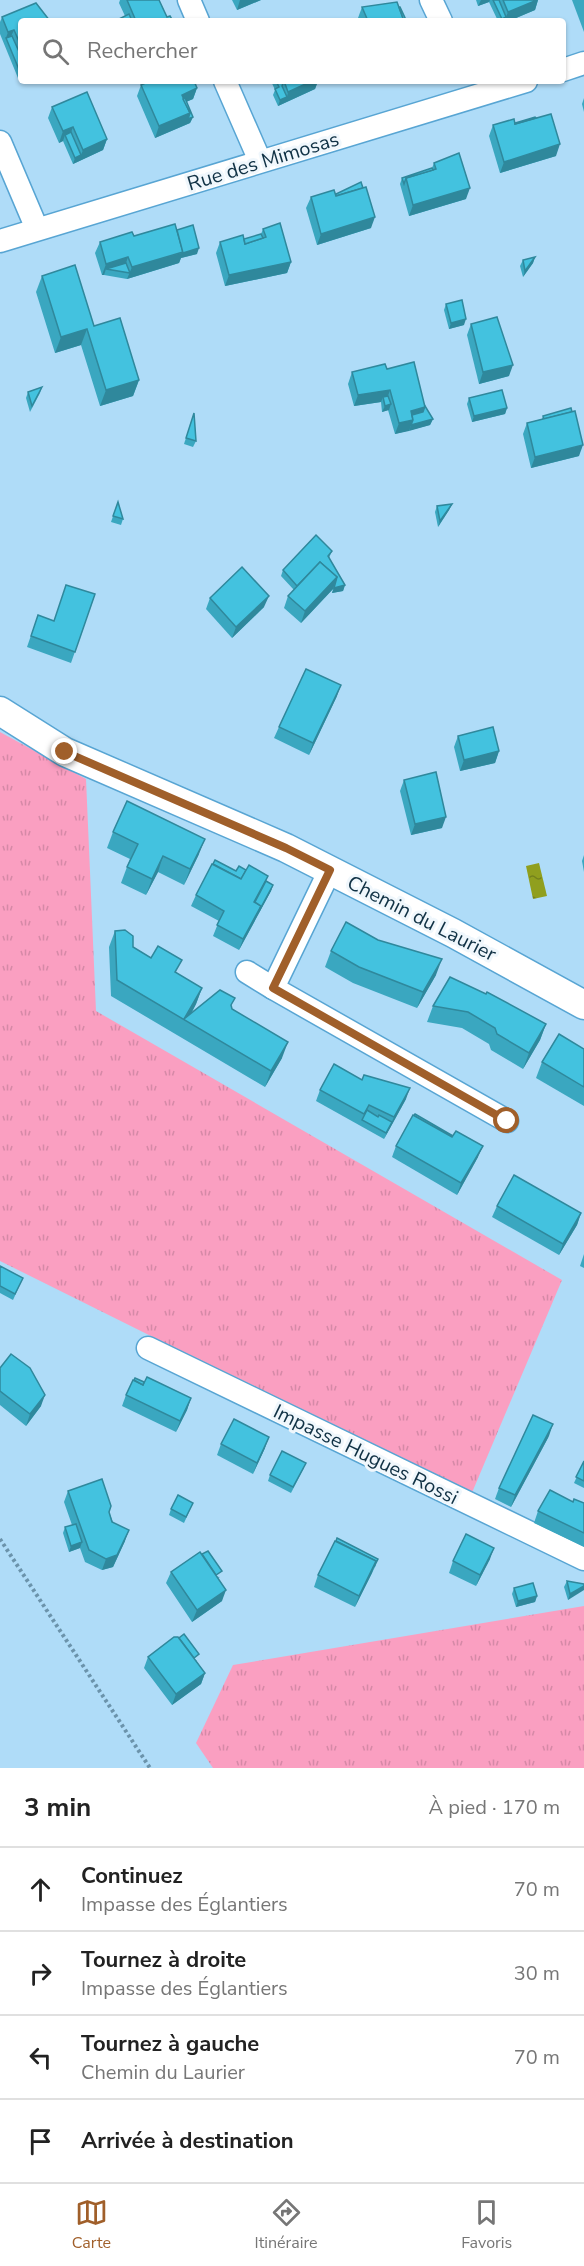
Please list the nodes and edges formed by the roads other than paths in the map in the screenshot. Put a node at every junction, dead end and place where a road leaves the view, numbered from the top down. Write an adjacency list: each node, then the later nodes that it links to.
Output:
1 (189, 0): 3 (street)
2 (431, 0): 4 (street)
3 (197, 18)
4 (440, 18)
5 (584, 63): 6 (street)
6 (566, 69)
7 (226, 84): 11 (street)
8 (506, 84): 9 (street, Rue des Mimosas)
9 (465, 90): 11 (street, Rue des Mimosas)
10 (0, 142): 12 (street)
11 (260, 161): 12 (street, Rue des Mimosas)
12 (37, 229): 13 (street, Rue des Mimosas)
13 (0, 241)
14 (0, 711): 15 (street, Chemin du Laurier)
15 (330, 870): 17 (street); 18 (street, Chemin du Laurier)
16 (247, 972): 17 (street)
17 (273, 988): 19 (street)
18 (584, 1005)
19 (507, 1121)
20 (148, 1348): 21 (street, Impasse Hugues Rossi)
21 (584, 1559)

